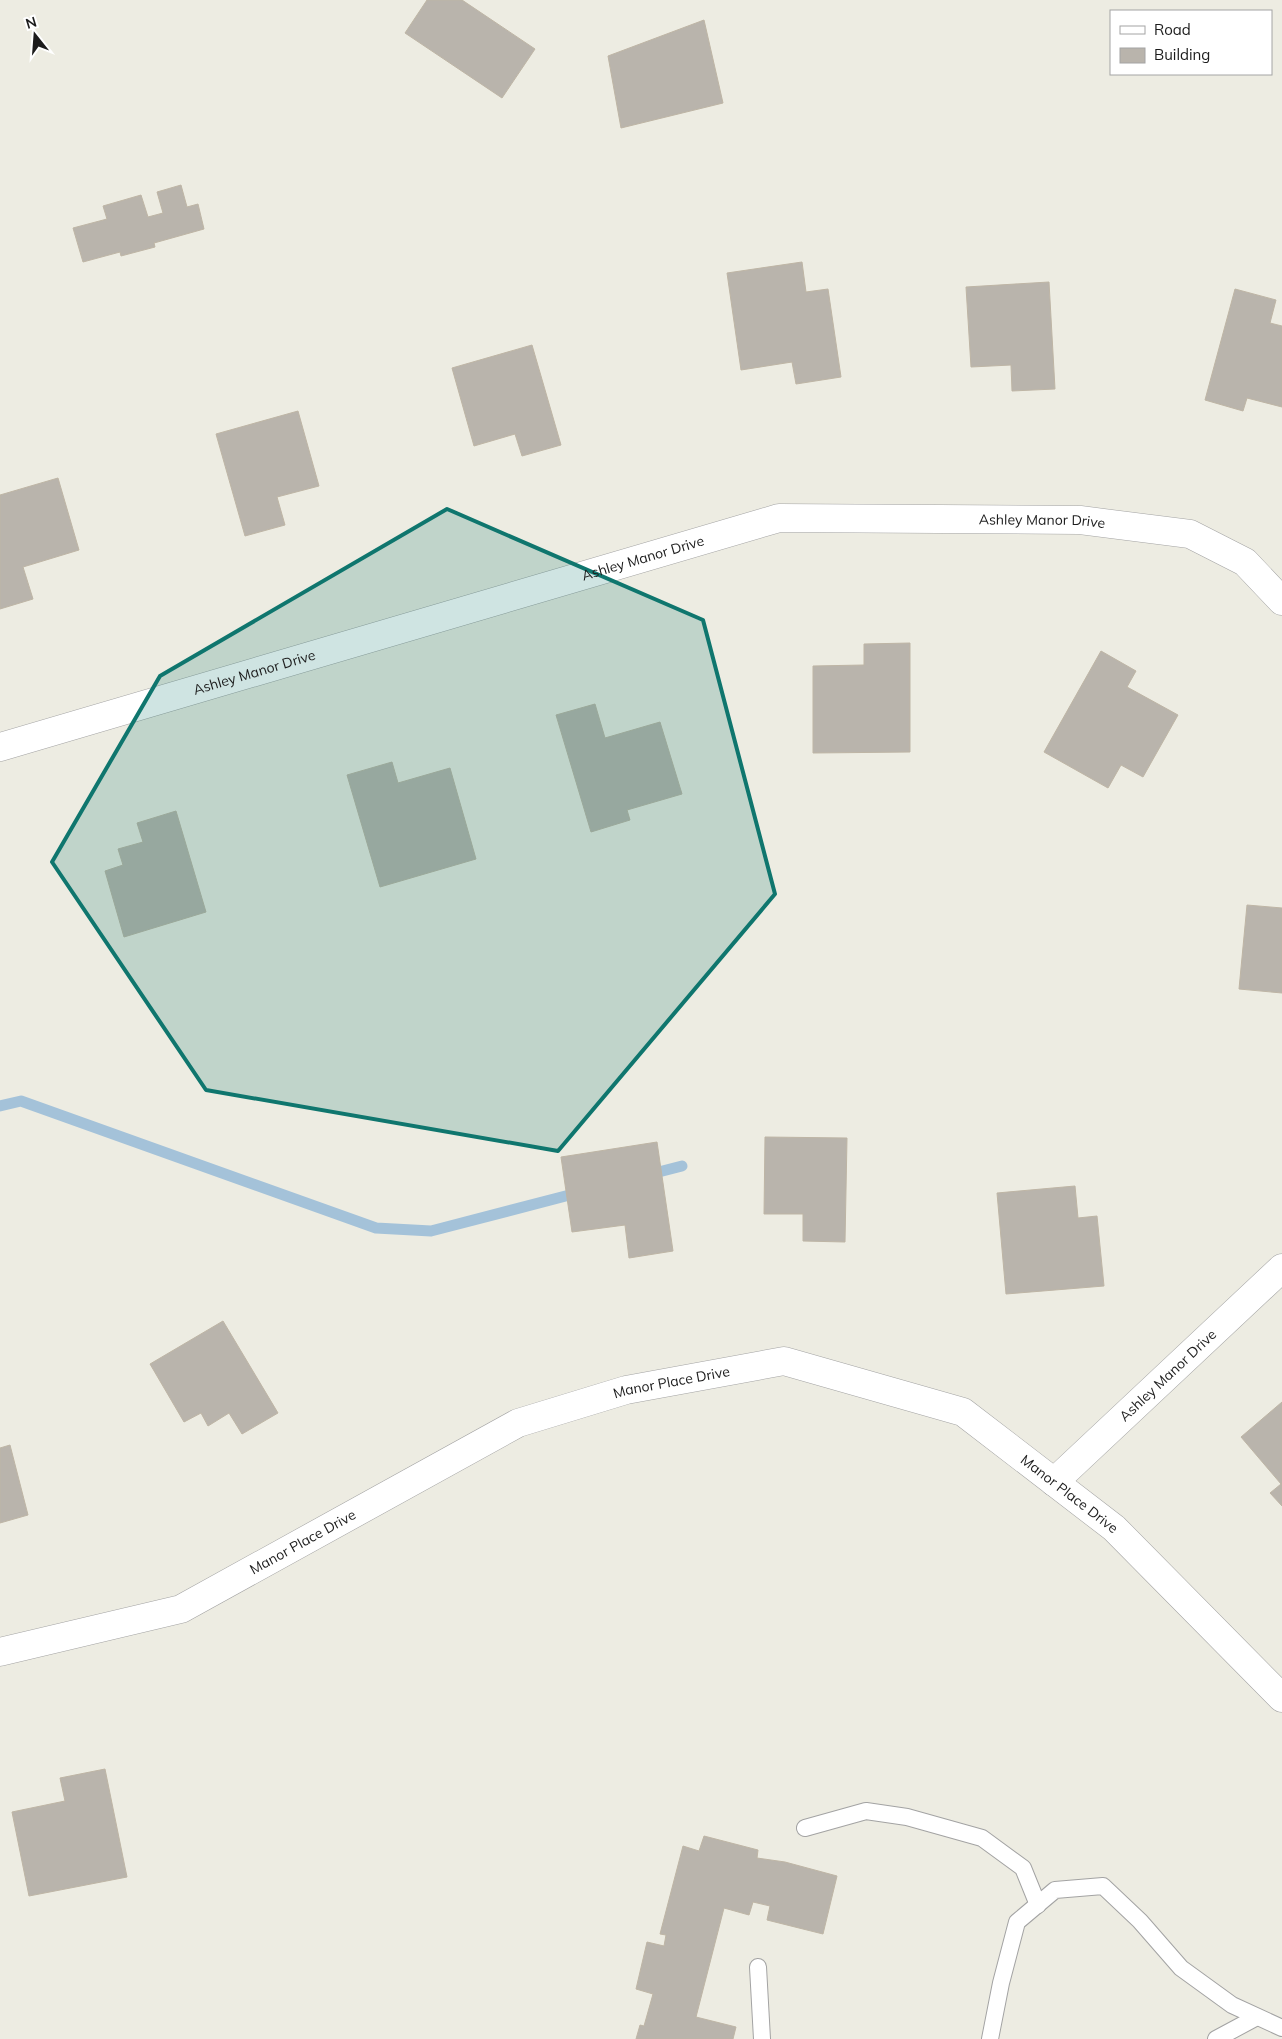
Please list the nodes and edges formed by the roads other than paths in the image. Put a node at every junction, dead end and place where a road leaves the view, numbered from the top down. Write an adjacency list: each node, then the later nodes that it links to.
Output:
1 (1282, 601): 2 (street, Ashley Manor Drive)
2 (0, 747)
3 (1282, 1268): 4 (street, Ashley Manor Drive)
4 (1054, 1482): 5 (street, Manor Place Drive); 6 (street, Manor Place Drive)
5 (0, 1652)
6 (1282, 1698)
7 (805, 1828): 8 (lane)
8 (1038, 1905): 10 (lane); 13 (lane)
9 (758, 1967): 12 (lane)
10 (1257, 2017): 11 (lane); 14 (lane)
11 (1282, 2028)
12 (762, 2039)
13 (990, 2039)
14 (1216, 2039)

